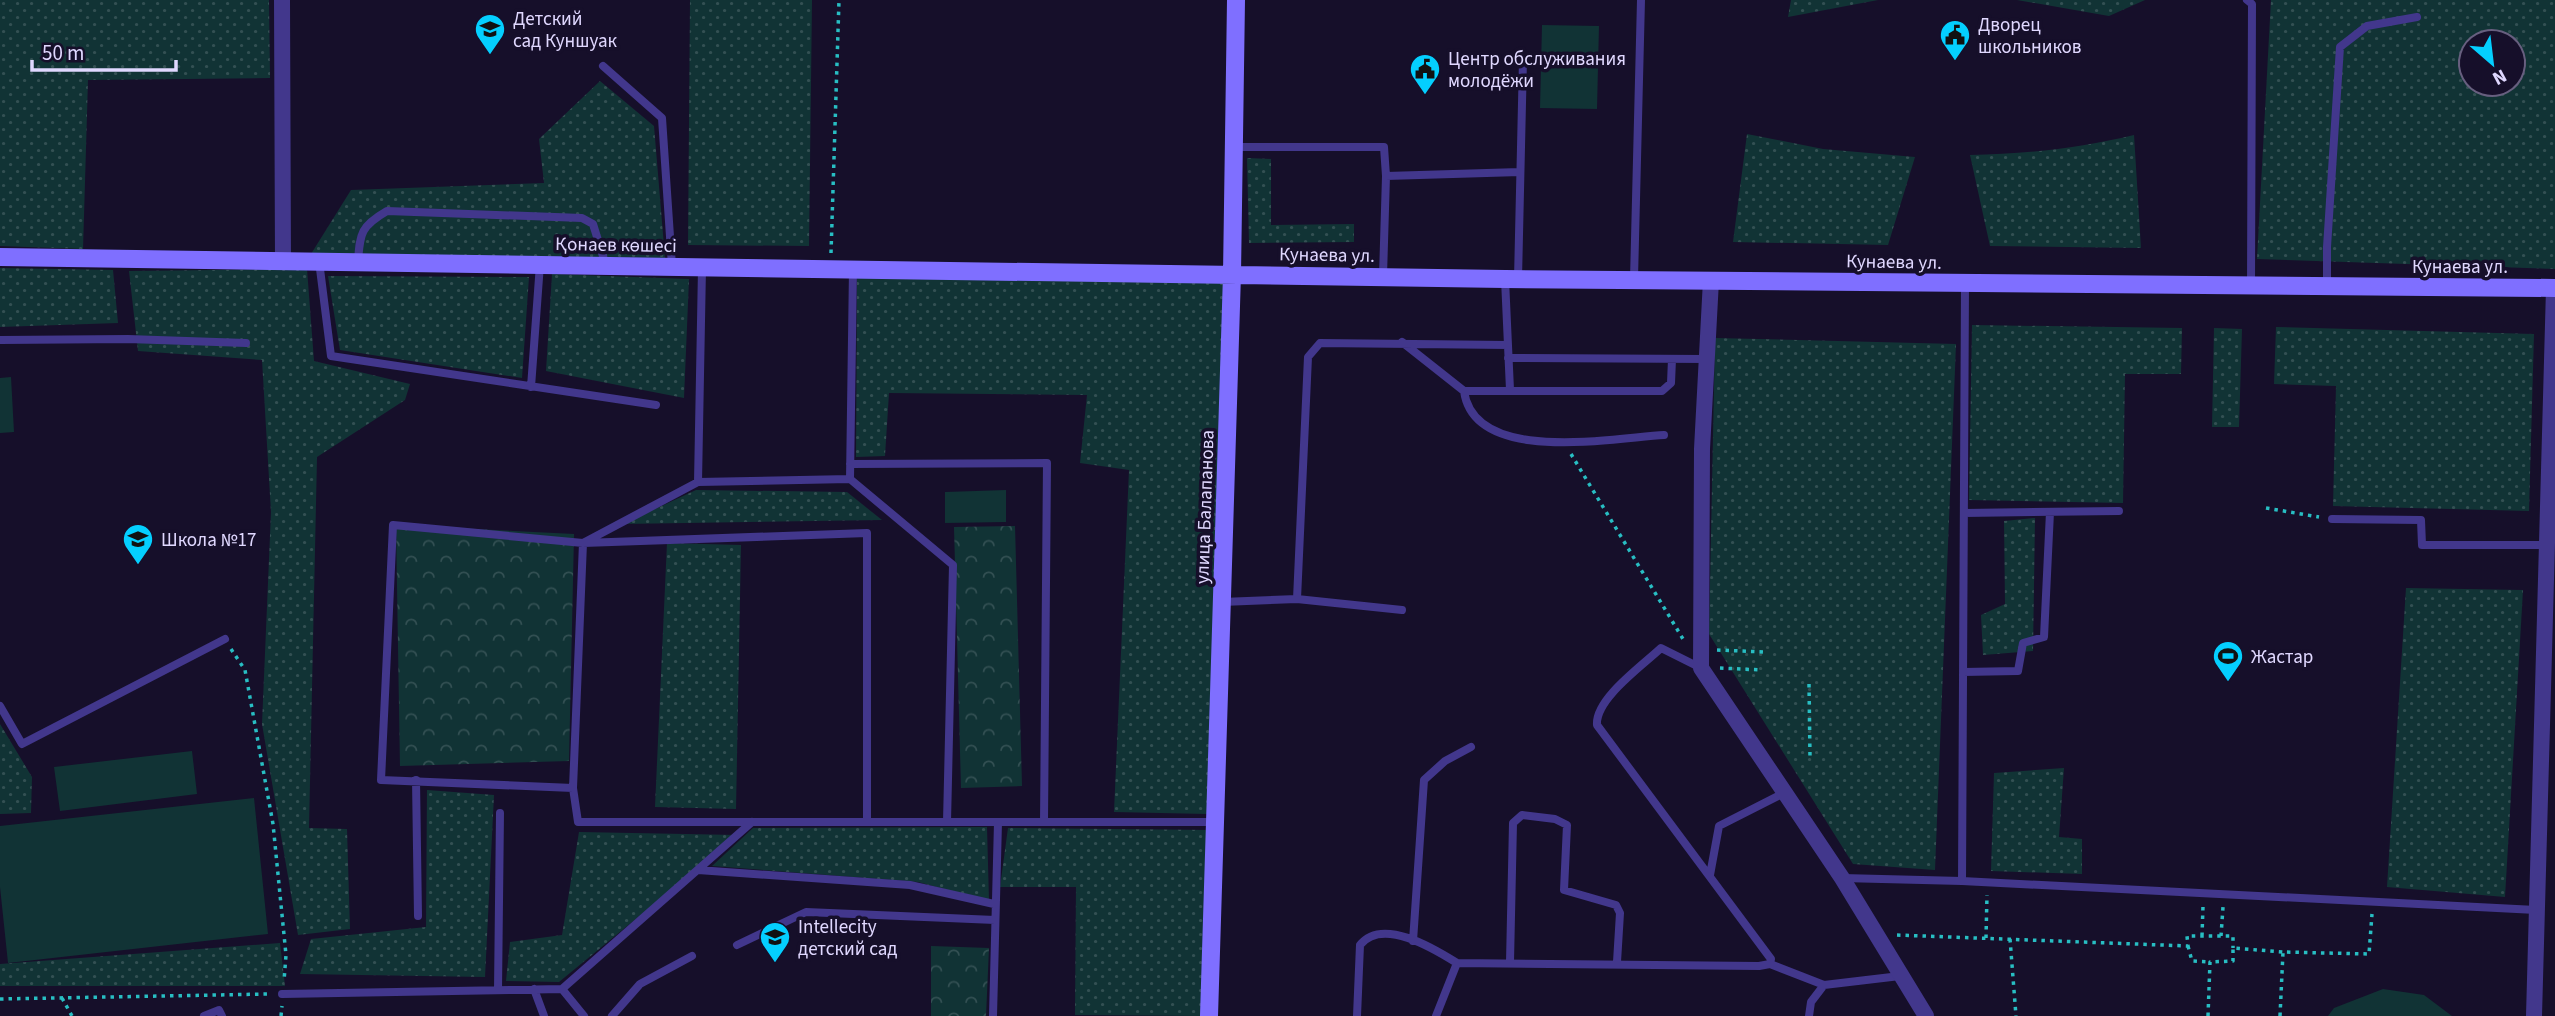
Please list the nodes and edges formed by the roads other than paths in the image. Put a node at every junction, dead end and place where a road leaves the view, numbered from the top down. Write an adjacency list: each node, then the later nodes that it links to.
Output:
1 (282, 0): 12 (street)
2 (1236, 0): 8 (street, улица Балапанова)
3 (1641, 0): 23 (lane)
4 (2248, 0): 26 (lane)
5 (2417, 17): 27 (lane)
6 (1523, 59): 9 (lane)
7 (603, 66): 16 (lane)
8 (1234, 147): 10 (lane); 20 (street, улица Балапанова)
9 (1520, 172): 10 (lane); 22 (lane)
10 (1386, 176): 21 (lane)
11 (0, 257): 12 (street, Қонаев көшесі)
12 (283, 261): 13 (street, Қонаев көшесі)
13 (319, 261): 14 (street, Қонаев көшесі); 36 (lane)
14 (358, 262): 15 (street, Қонаев көшесі); 18 (lane)
15 (540, 264): 18 (street, Қонаев көшесі); 36 (lane)
16 (672, 266): 17 (street, Қонаев көшесі); 18 (street, Қонаев көшесі)
17 (702, 266): 19 (street, Қонаев көшесі); 43 (lane)
18 (606, 267)
19 (853, 268): 20 (street, Қонаев көшесі); 41 (lane)
20 (1232, 274): 21 (street, Кунаева ул.); 51 (street, улица Балапанова)
21 (1383, 276): 22 (street, Кунаева ул.)
22 (1511, 279): 23 (street, Кунаева ул.); 32 (lane)
23 (1634, 279): 24 (street, Кунаева ул.)
24 (1711, 281): 25 (street, Кунаева ул.); 35 (street)
25 (1965, 283): 26 (street, Кунаева ул.); 46 (lane)
26 (2252, 286): 27 (street, Кунаева ул.)
27 (2327, 287): 28 (street, Кунаева ул.)
28 (2555, 288): 49 (street)
29 (0, 340): 31 (lane)
30 (1402, 342): 32 (lane); 38 (lane); 50 (lane)
31 (246, 343)
32 (1507, 345): 33 (lane)
33 (1508, 358): 34 (lane); 37 (lane)
34 (1672, 359): 35 (lane); 37 (lane)
35 (1707, 359): 54 (street)
36 (531, 387): 39 (lane)
37 (1510, 390): 38 (lane)
38 (1464, 391): 40 (lane)
39 (656, 405)
40 (1664, 435)
41 (850, 464): 42 (lane); 66 (lane)
42 (850, 479): 43 (lane); 64 (lane)
43 (698, 482): 48 (lane)
44 (2119, 511): 45 (lane)
45 (2050, 512): 46 (lane); 55 (lane)
46 (1964, 513): 55 (lane)
47 (2332, 519): 49 (lane)
48 (583, 543): 58 (lane); 59 (lane); 63 (lane)
49 (2546, 545): 73 (street)
50 (1297, 599): 51 (lane); 52 (lane)
51 (1222, 602): 67 (street, улица Балапанова)
52 (1402, 610)
53 (225, 639): 56 (lane)
54 (1701, 668): 60 (street); 69 (lane)
55 (1963, 671): 71 (lane)
56 (0, 706)
57 (1471, 747): 76 (lane)
58 (416, 780): 59 (lane); 74 (lane)
59 (573, 788): 62 (lane)
60 (1784, 793): 69 (lane); 70 (street)
61 (500, 813): 87 (lane)
62 (752, 822): 63 (lane); 68 (lane)
63 (867, 822): 64 (lane)
64 (947, 822): 65 (lane)
65 (998, 822): 66 (lane); 72 (lane)
66 (1044, 822): 67 (lane)
67 (1215, 822): 95 (street, улица Балапанова)
68 (698, 870): 72 (lane); 86 (lane)
69 (1710, 875): 82 (lane)
70 (1842, 878): 71 (lane); 83 (street)
71 (1962, 881): 73 (lane)
72 (993, 904): 75 (lane)
73 (2536, 910): 100 (street)
74 (418, 916)
75 (995, 920): 77 (lane); 94 (lane)
76 (1413, 941): 79 (lane); 96 (lane)
77 (737, 944)
78 (692, 956): 93 (lane)
79 (1457, 962): 80 (lane); 97 (lane)
80 (1510, 962): 81 (lane); 81 (lane)
81 (1617, 962): 82 (lane)
82 (1770, 964): 84 (lane)
83 (1901, 976): 84 (lane); 99 (street)
84 (1824, 985): 98 (lane)
85 (534, 989): 86 (lane); 87 (lane); 91 (lane)
86 (562, 989): 92 (lane)
87 (498, 990): 88 (lane)
88 (282, 994)
89 (204, 1016): 90 (lane)
90 (222, 1016)
91 (544, 1016)
92 (584, 1016)
93 (612, 1016)
94 (993, 1016)
95 (1209, 1016)
96 (1357, 1016)
97 (1436, 1016)
98 (1809, 1016)
99 (1926, 1016)
100 (2534, 1016)

